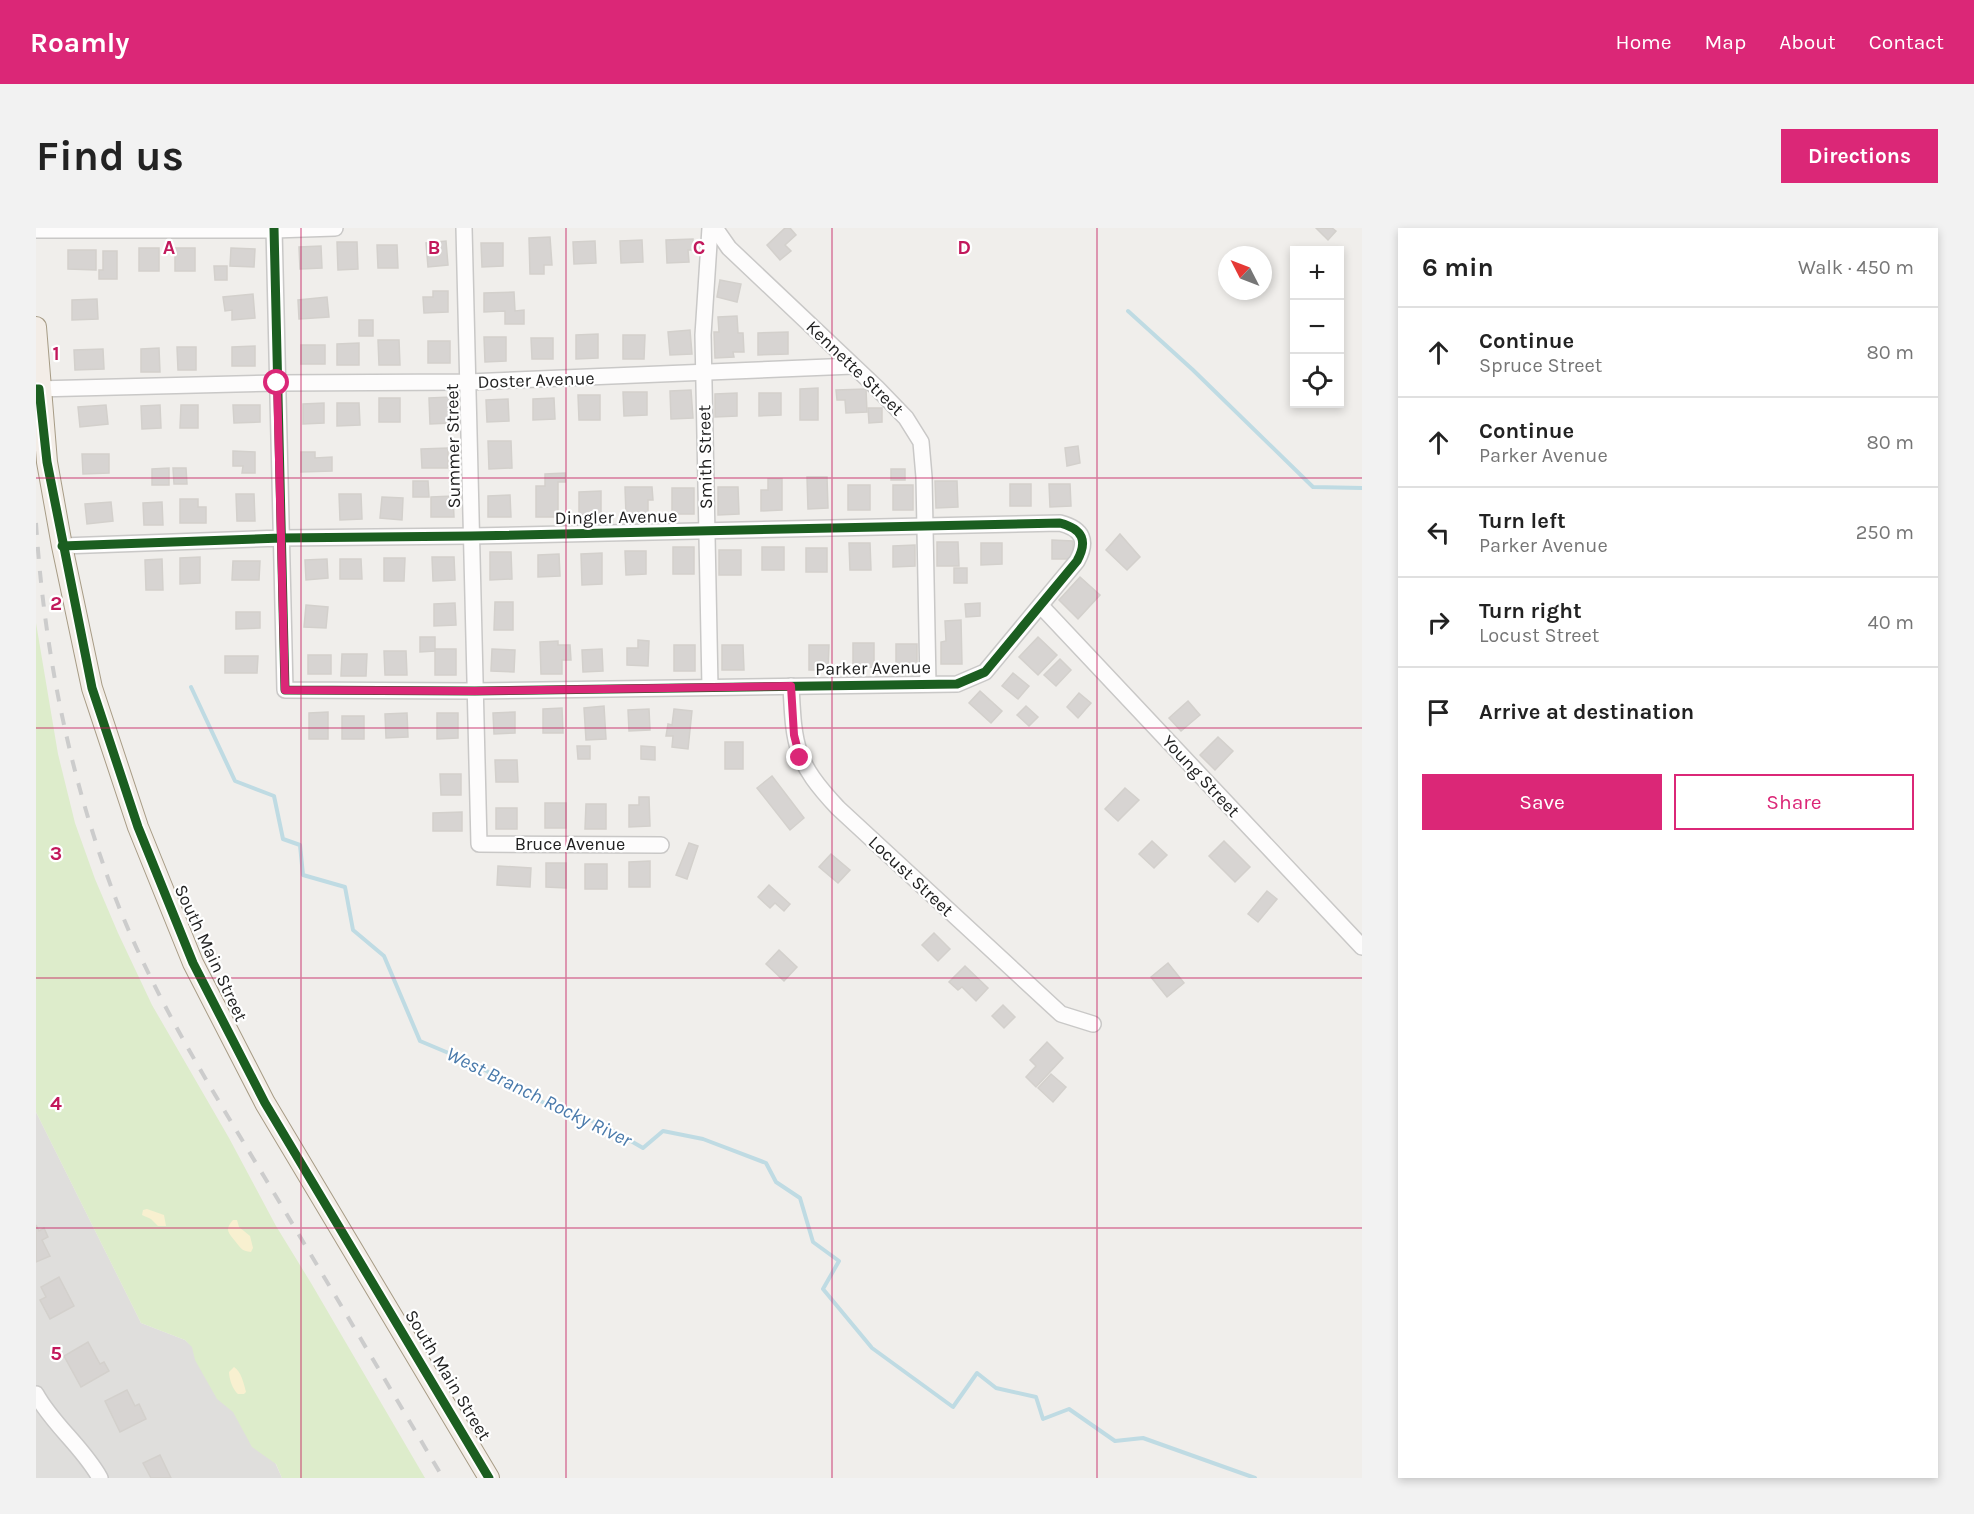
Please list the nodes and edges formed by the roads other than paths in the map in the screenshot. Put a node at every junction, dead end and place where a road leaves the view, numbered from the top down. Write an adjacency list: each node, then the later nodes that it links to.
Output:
1 (335, 228): 5 (street)
2 (464, 228): 10 (street, Summer Street)
3 (710, 228): 9 (street, Smith Street)
4 (715, 228): 8 (street, Kennette Street)
5 (274, 229): 6 (street); 11 (street)
6 (36, 230)
7 (36, 327): 12 (main road, South Main Street)
8 (852, 366): 9 (street, Doster Avenue); 13 (street, Kennette Street)
9 (704, 373): 10 (street, Doster Avenue); 14 (street, Smith Street)
10 (468, 382): 11 (street, Doster Avenue); 15 (street, Summer Street)
11 (277, 383): 12 (street, Doster Avenue); 16 (street)
12 (38, 389): 17 (main road, South Main Street)
13 (925, 526): 14 (street, Dingler Avenue); 18 (street, Dingler Avenue); 19 (street, Kennette Street)
14 (707, 531): 15 (street, Dingler Avenue); 21 (street, Smith Street)
15 (471, 536): 16 (street, Dingler Avenue); 22 (street, Summer Street)
16 (281, 538): 17 (street, Dingler Avenue); 22 (street, Parker Avenue)
17 (62, 546): 29 (main road, South Main Street)
18 (1041, 606): 19 (street, Parker Avenue); 25 (street, Young Street)
19 (928, 684): 20 (street, Parker Avenue)
20 (791, 686): 21 (street, Parker Avenue); 26 (street, Locust Street)
21 (710, 687): 22 (street, Parker Avenue)
22 (475, 691): 23 (street, Summer Street)
23 (479, 844): 24 (street, Bruce Avenue)
24 (661, 844)
25 (1362, 947)
26 (1093, 1024)
27 (36, 1394): 28 (street)
28 (100, 1478)
29 (489, 1478)

